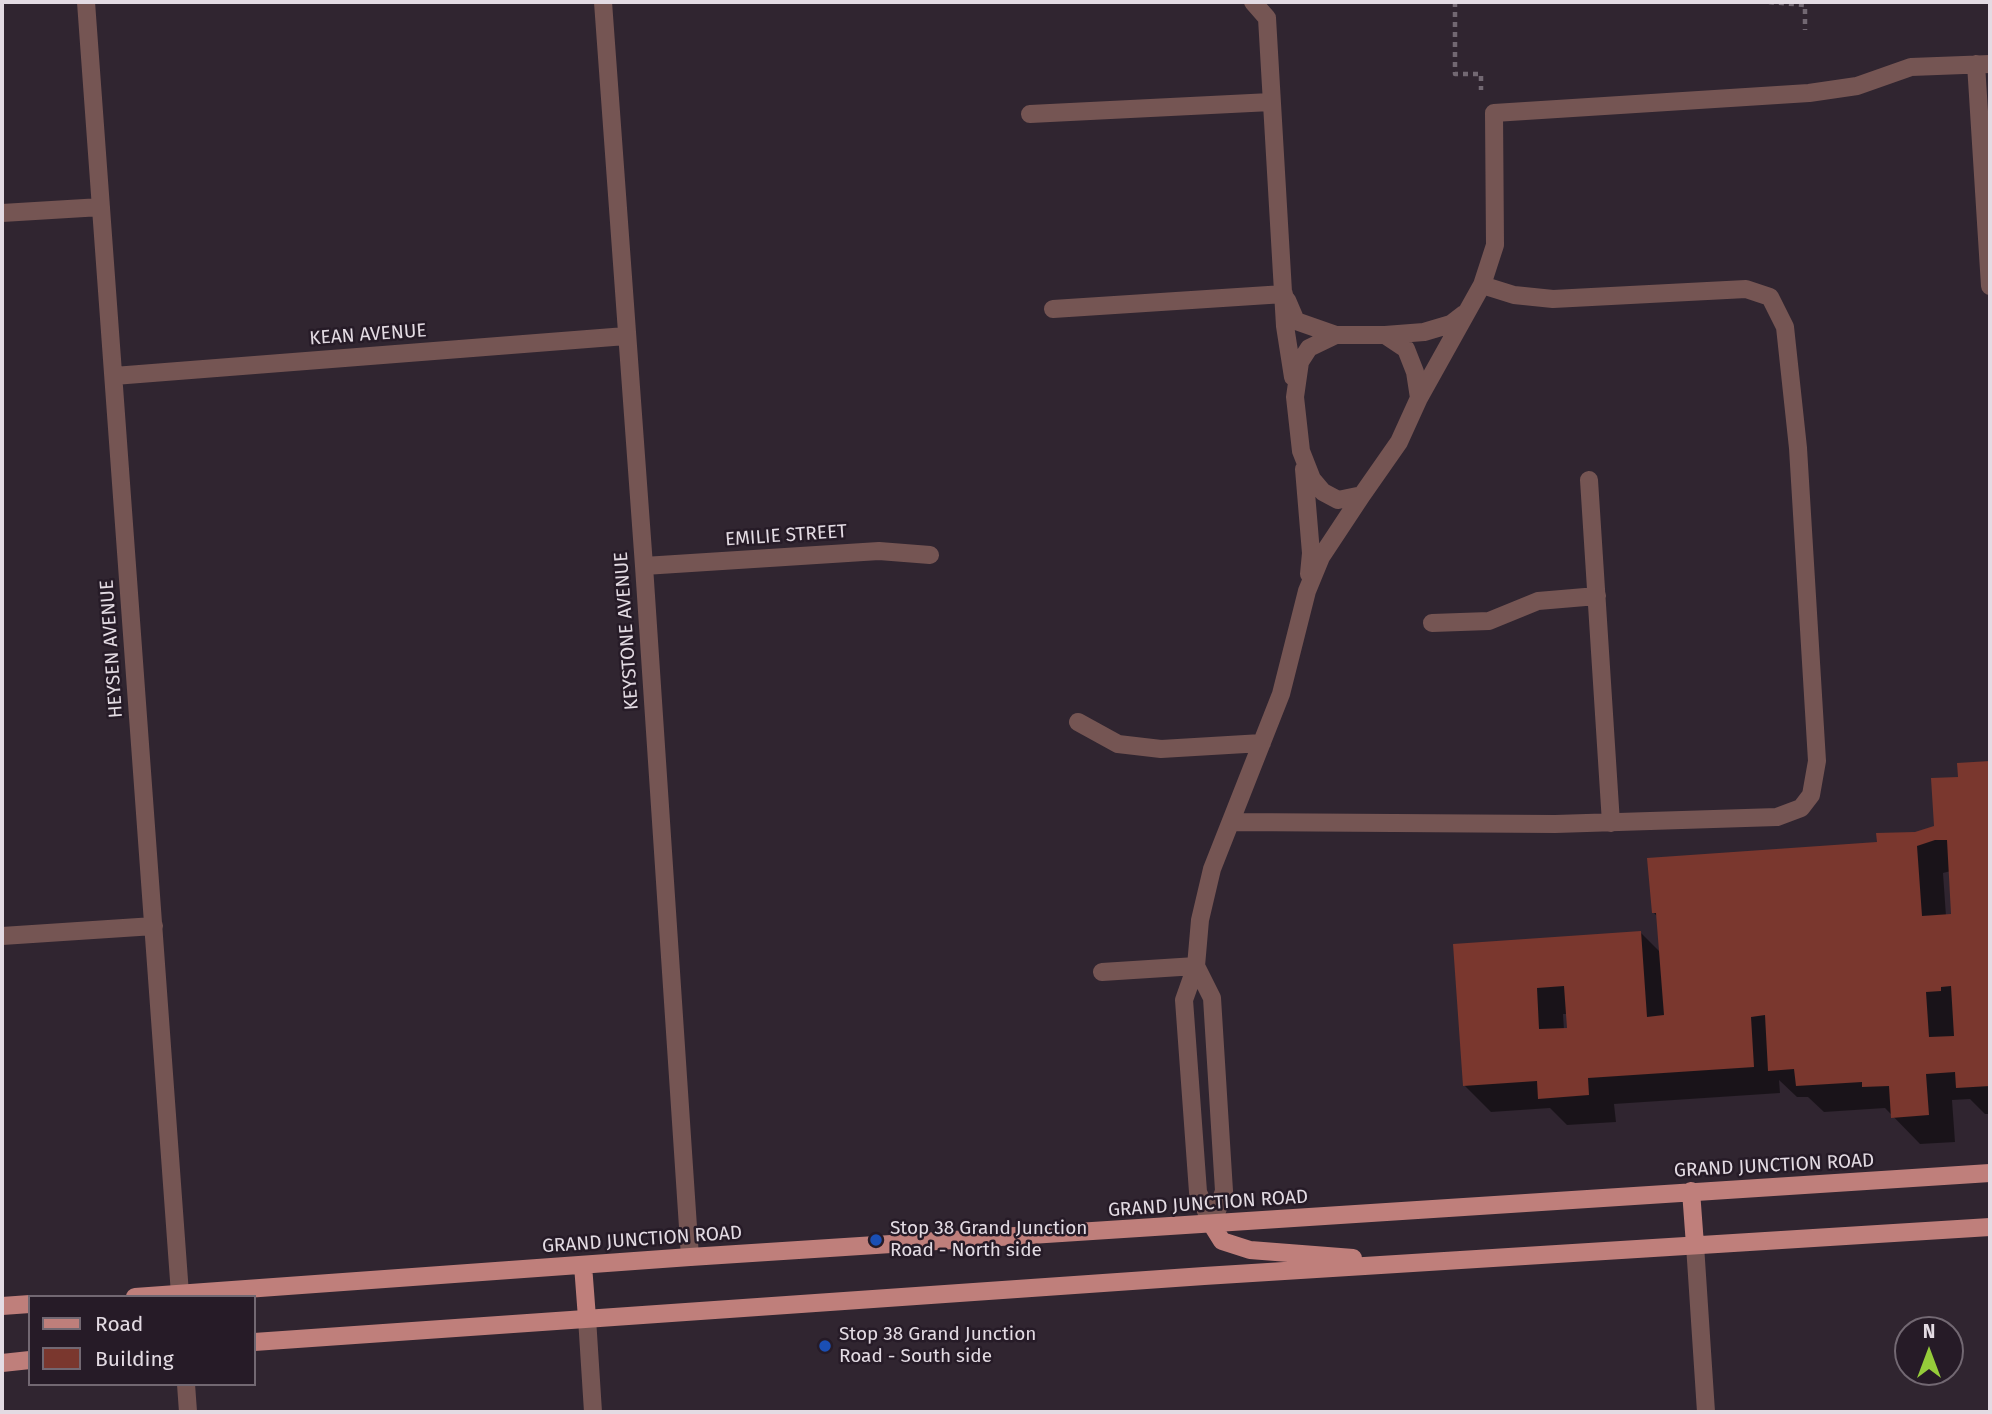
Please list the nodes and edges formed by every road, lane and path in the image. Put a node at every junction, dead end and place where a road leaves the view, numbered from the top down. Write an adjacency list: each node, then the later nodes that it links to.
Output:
1 (86, 2): 11 (street, HEYSEN AVENUE)
2 (603, 2): 20 (street, KEYSTONE AVENUE)
3 (1253, 2): 8 (street)
4 (1455, 2): 9 (path)
5 (1769, 2): 6 (path)
6 (1805, 30)
7 (1983, 64): 9 (street); 14 (street)
8 (1271, 102): 10 (street); 15 (street)
9 (1494, 113): 13 (street)
10 (1030, 114)
11 (101, 206): 12 (street); 21 (street, HEYSEN AVENUE)
12 (2, 213)
13 (1482, 285): 17 (street); 35 (street)
14 (1990, 286)
15 (1284, 294): 16 (street); 18 (street); 22 (street)
16 (1053, 309)
17 (1467, 312): 19 (street); 23 (street)
18 (1336, 335): 19 (street); 22 (street)
19 (1385, 335): 23 (street)
20 (626, 336): 21 (street, KEAN AVENUE); 28 (street, KEYSTONE AVENUE)
21 (114, 376): 36 (street, HEYSEN AVENUE)
22 (1295, 397): 24 (street)
23 (1419, 398): 26 (street)
24 (1301, 452): 26 (street); 29 (street)
25 (1590, 480): 30 (street)
26 (1362, 495): 29 (street)
27 (930, 555): 28 (street, EMILIE STREET)
28 (644, 566): 45 (street, KEYSTONE AVENUE)
29 (1307, 591): 33 (street)
30 (1597, 596): 31 (street); 35 (street)
31 (1432, 623)
32 (1078, 722): 33 (street)
33 (1262, 743): 34 (street)
34 (1232, 822): 35 (street); 38 (street)
35 (1611, 823)
36 (154, 926): 37 (street); 48 (street, HEYSEN AVENUE)
37 (2, 936)
38 (1196, 966): 39 (street); 42 (street); 42 (street)
39 (1102, 972)
40 (1990, 1174): 41 (main road, GRAND JUNCTION ROAD)
41 (1691, 1191): 42 (main road, GRAND JUNCTION ROAD); 44 (main road)
42 (1212, 1225): 45 (main road, GRAND JUNCTION ROAD); 46 (main road)
43 (1990, 1227): 44 (main road)
44 (1695, 1245): 46 (main road); 58 (street)
45 (690, 1257): 47 (main road, GRAND JUNCTION ROAD)
46 (1423, 1263): 51 (main road)
47 (583, 1265): 48 (main road, GRAND JUNCTION ROAD); 51 (main road)
48 (180, 1295)
49 (28, 1304): 50 (main road)
50 (2, 1306)
51 (587, 1318): 52 (main road); 57 (street)
52 (256, 1342)
53 (28, 1360): 54 (main road)
54 (2, 1363)
55 (186, 1386): 56 (street)
56 (188, 1412)
57 (593, 1412)
58 (1706, 1412)

